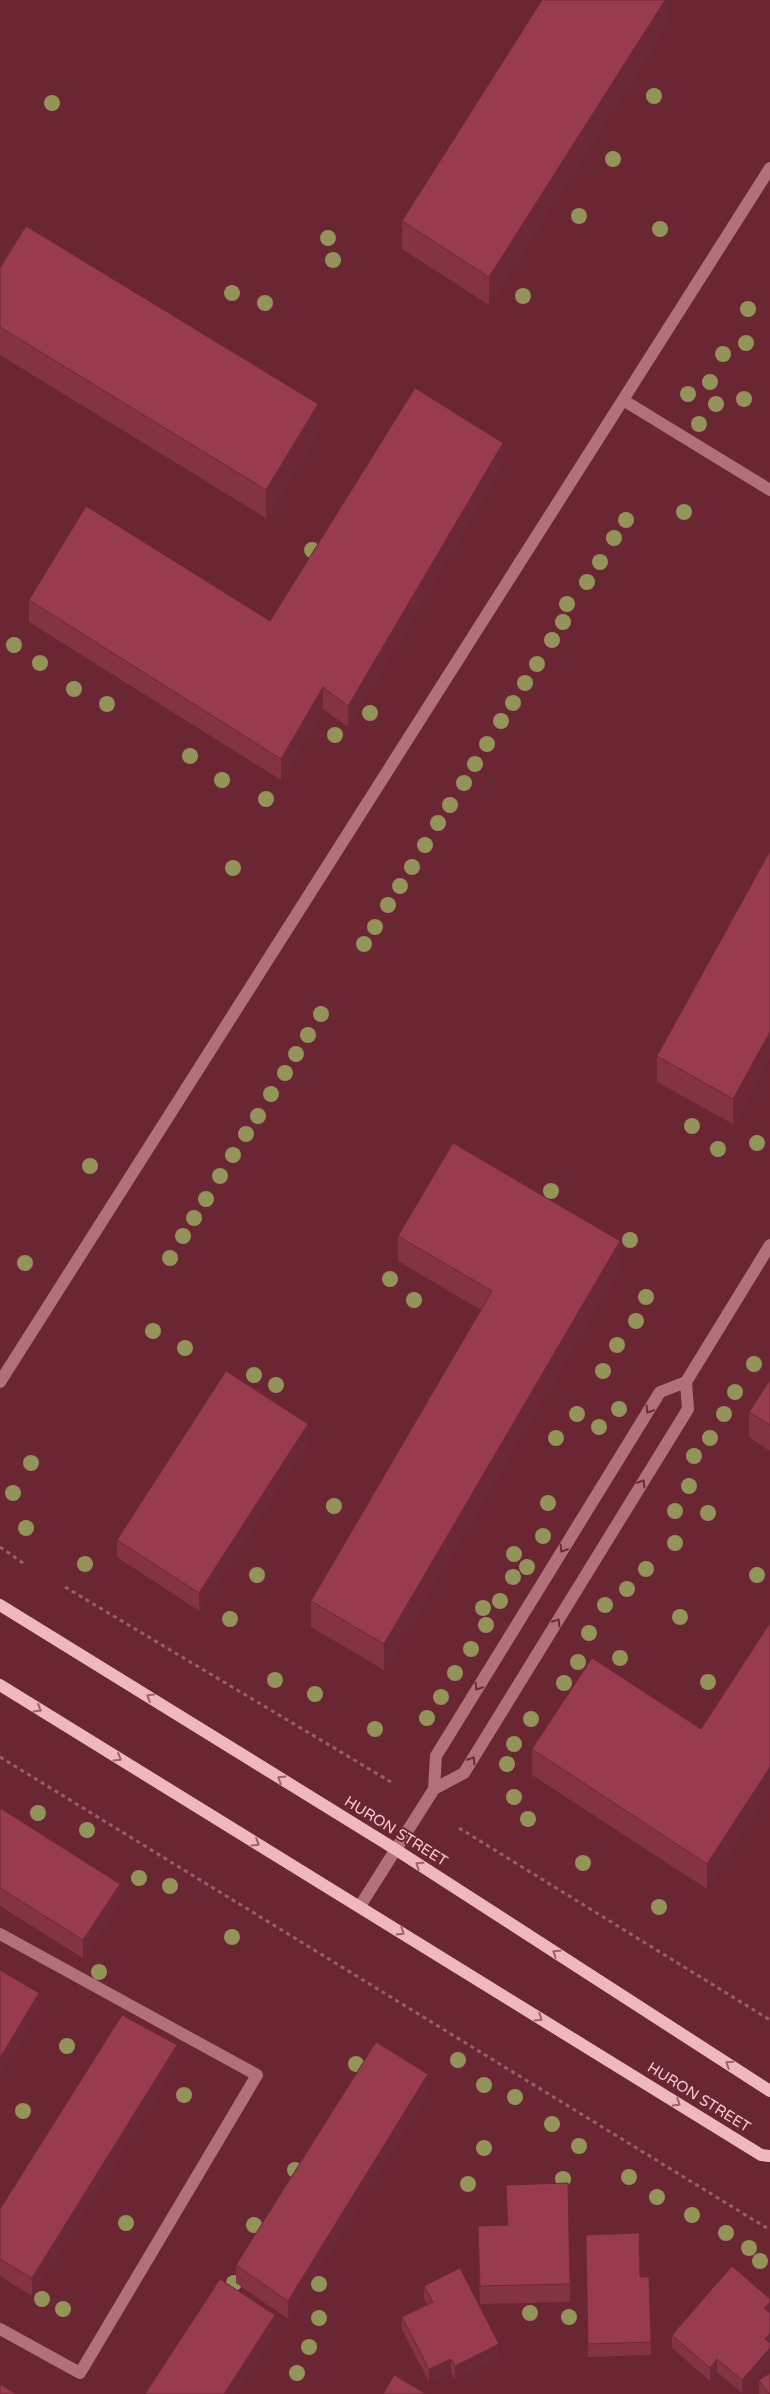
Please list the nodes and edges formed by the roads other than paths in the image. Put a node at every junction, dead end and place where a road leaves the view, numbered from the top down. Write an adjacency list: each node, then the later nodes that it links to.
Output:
1 (770, 168): 2 (lane)
2 (623, 400): 3 (lane); 5 (lane)
3 (770, 490)
4 (770, 1245): 6 (lane)
5 (0, 1382)
6 (686, 1382): 9 (lane, one-way to 9); 9 (lane, one-way to 6)
7 (0, 1605): 10 (main road, HURON STREET, one-way to 7)
8 (0, 1685): 11 (main road, HURON STREET, one-way to 11)
9 (434, 1789): 10 (lane)
10 (395, 1850): 11 (lane); 13 (main road, HURON STREET, one-way to 10)
11 (360, 1906): 14 (main road, HURON STREET, one-way to 14)
12 (0, 1934): 15 (lane)
13 (770, 2091)
14 (770, 2156)
15 (0, 2329)

